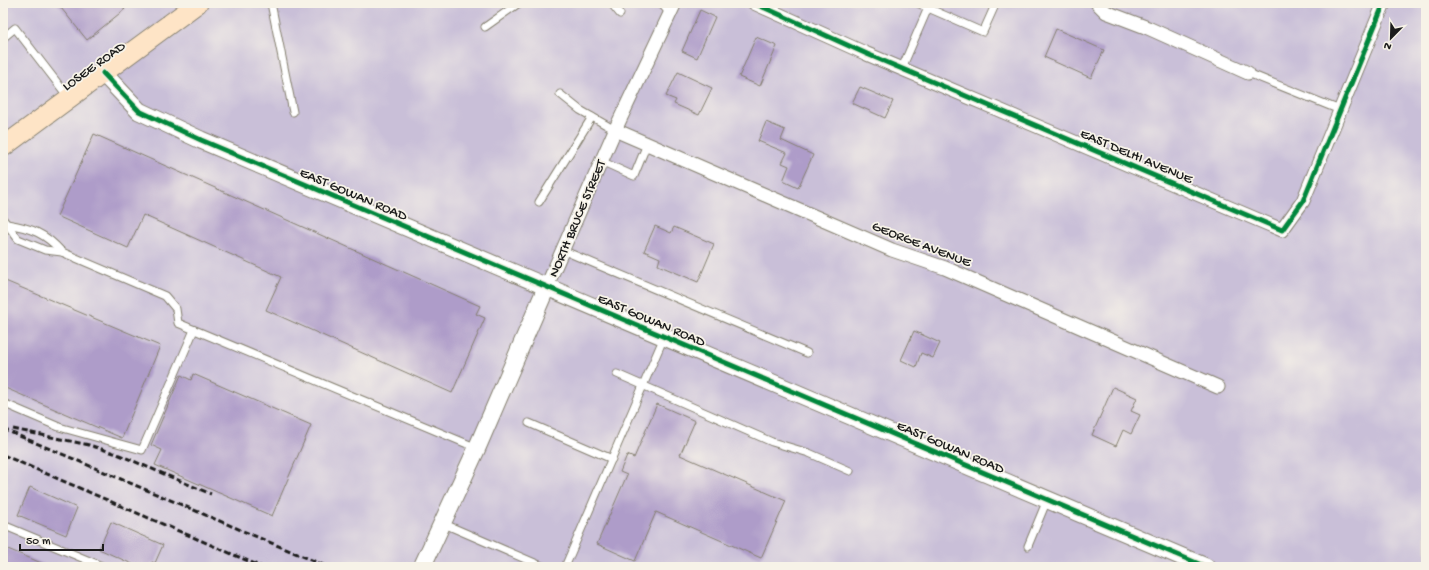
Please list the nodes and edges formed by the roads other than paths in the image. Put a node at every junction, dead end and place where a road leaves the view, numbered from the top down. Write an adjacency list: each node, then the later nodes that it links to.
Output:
1 (198, 3): 18 (main road, LOSEE ROAD)
2 (271, 3): 22 (lane)
3 (519, 3): 14 (lane)
4 (611, 3): 13 (lane)
5 (661, 3): 11 (lane)
6 (754, 3): 16 (street, EAST DELHI AVENUE)
7 (918, 3): 12 (lane)
8 (996, 3): 12 (lane)
9 (1097, 3): 17 (street)
10 (1384, 3): 21 (street, EAST DELHI AVENUE)
11 (672, 8): 24 (street, NORTH BRUCE STREET)
12 (928, 8): 16 (lane)
13 (620, 14)
14 (485, 27)
15 (3, 38): 20 (lane)
16 (902, 68): 21 (street, EAST DELHI AVENUE)
17 (1248, 72): 21 (lane)
18 (103, 73): 20 (main road, LOSEE ROAD); 34 (street, EAST GOWAN ROAD)
19 (560, 94): 23 (lane)
20 (69, 98): 26 (main road, LOSEE ROAD)
21 (1340, 110)
22 (293, 112)
23 (592, 117): 24 (lane); 28 (lane)
24 (615, 130): 25 (street, GEORGE AVENUE); 27 (street, NORTH BRUCE STREET)
25 (646, 144): 27 (lane); 40 (street, GEORGE AVENUE)
26 (3, 147)
27 (601, 161): 32 (street, NORTH BRUCE STREET)
28 (539, 202)
29 (5, 221): 30 (lane); 31 (lane)
30 (29, 229): 31 (lane); 33 (lane)
31 (24, 242): 33 (lane)
32 (562, 250): 34 (street, NORTH BRUCE STREET); 37 (lane)
33 (62, 252): 35 (lane)
34 (546, 288): 36 (street, EAST GOWAN ROAD); 43 (street, NORTH BRUCE STREET)
35 (194, 330): 41 (lane); 43 (lane)
36 (664, 337): 39 (lane); 46 (street, EAST GOWAN ROAD)
37 (807, 353)
38 (617, 374): 39 (lane)
39 (644, 386): 44 (lane); 45 (lane)
40 (1218, 387)
41 (3, 403)
42 (529, 423): 44 (lane)
43 (477, 448): 47 (street, NORTH BRUCE STREET)
44 (612, 459): 53 (lane)
45 (850, 470)
46 (1047, 500): 49 (lane); 54 (street, EAST GOWAN ROAD)
47 (442, 523): 51 (street, NORTH BRUCE STREET); 52 (lane)
48 (3, 525): 50 (lane)
49 (1028, 546)
50 (104, 567)
51 (422, 567)
52 (544, 567)
53 (565, 567)
54 (1206, 567)

